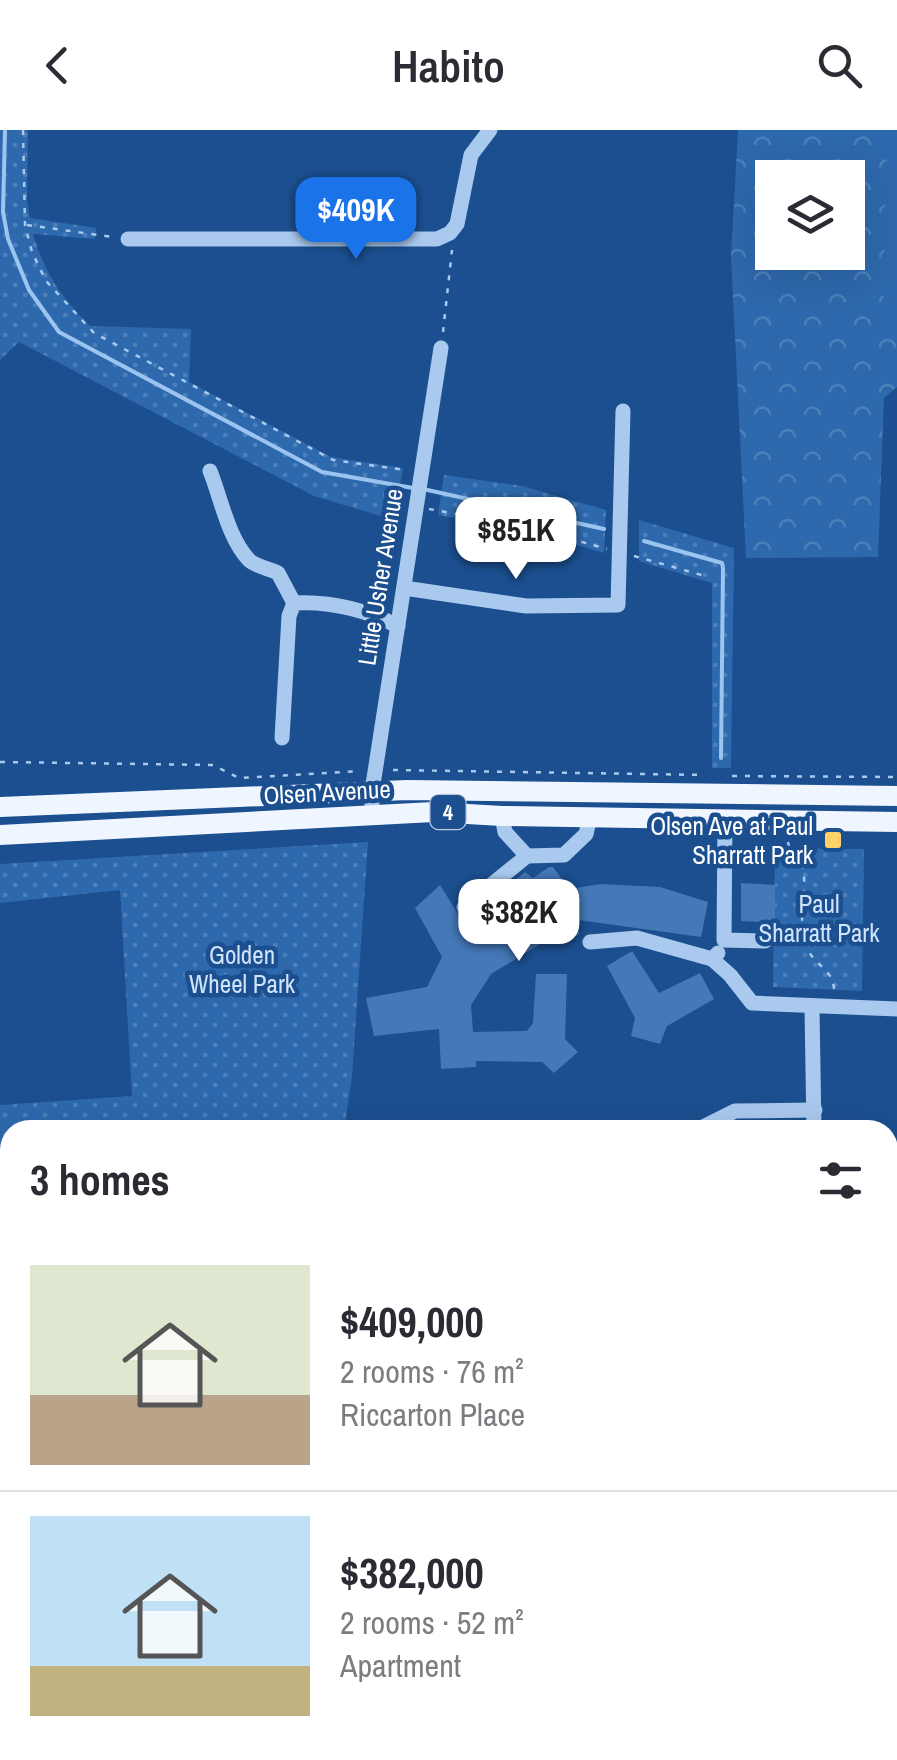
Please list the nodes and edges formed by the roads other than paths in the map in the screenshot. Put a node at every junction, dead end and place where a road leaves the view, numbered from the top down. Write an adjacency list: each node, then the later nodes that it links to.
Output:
1 (490, 130): 2 (street)
2 (128, 238)
3 (441, 348): 6 (street, Little Usher Avenue)
4 (624, 410): 6 (street)
5 (210, 470): 7 (street)
6 (404, 588): 8 (street, Little Usher Avenue)
7 (294, 602): 8 (street); 9 (street)
8 (398, 626): 10 (street, Little Usher Avenue)
9 (282, 738)
10 (372, 792): 11 (main road, Olsen Avenue / 4); 12 (main road, Olsen Avenue / 4); 13 (street, Little Usher Avenue)
11 (897, 796)
12 (0, 807)
13 (372, 814): 14 (main road, Olsen Avenue / 4); 18 (main road, Olsen Avenue / 4)
14 (502, 816): 15 (main road, Olsen Avenue / 4); 19 (street)
15 (590, 818): 16 (main road, Olsen Avenue / 4); 19 (street)
16 (725, 819): 17 (main road, Olsen Avenue / 4); 21 (street)
17 (897, 822)
18 (0, 835)
19 (528, 856): 20 (street)
20 (464, 906)
21 (724, 940): 22 (street); 24 (street)
22 (764, 941)
23 (590, 942): 24 (street)
24 (712, 959): 25 (street)
25 (812, 1008): 26 (street); 27 (street)
26 (897, 1009)
27 (815, 1110): 28 (street); 29 (street)
28 (718, 1120)
29 (814, 1120)

